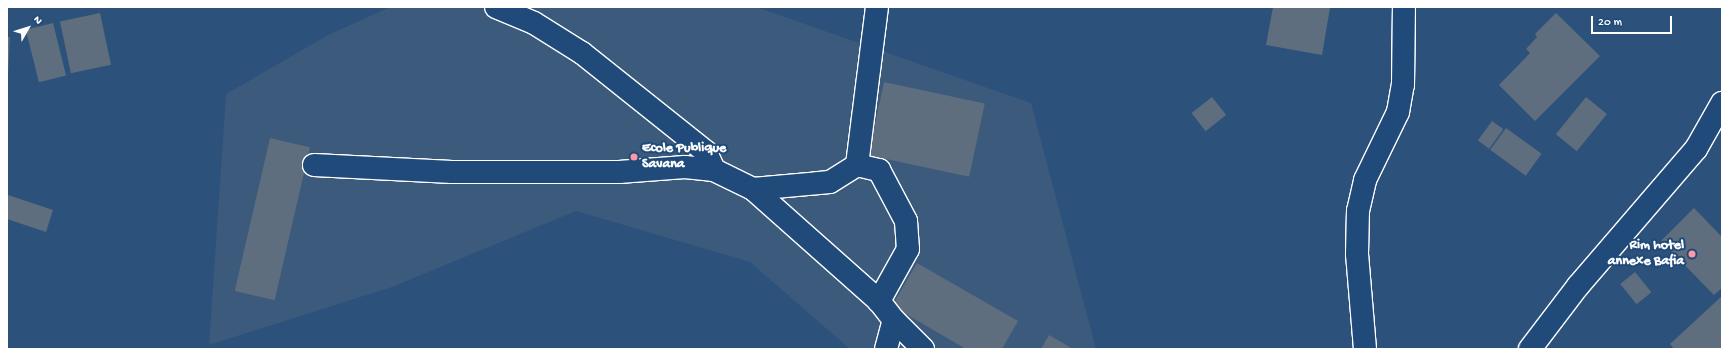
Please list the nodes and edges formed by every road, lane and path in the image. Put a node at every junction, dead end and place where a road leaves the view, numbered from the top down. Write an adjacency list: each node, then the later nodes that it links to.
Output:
1 (496, 7): 7 (street)
2 (877, 7): 6 (street)
3 (1404, 7): 13 (street)
4 (1722, 103): 14 (street)
5 (314, 165): 7 (street)
6 (857, 165): 8 (street); 9 (street)
7 (714, 170): 8 (street)
8 (753, 189): 9 (street)
9 (880, 300): 10 (street)
10 (894, 320): 11 (street); 12 (street)
11 (919, 347)
12 (886, 349)
13 (1365, 349)
14 (1530, 349)

